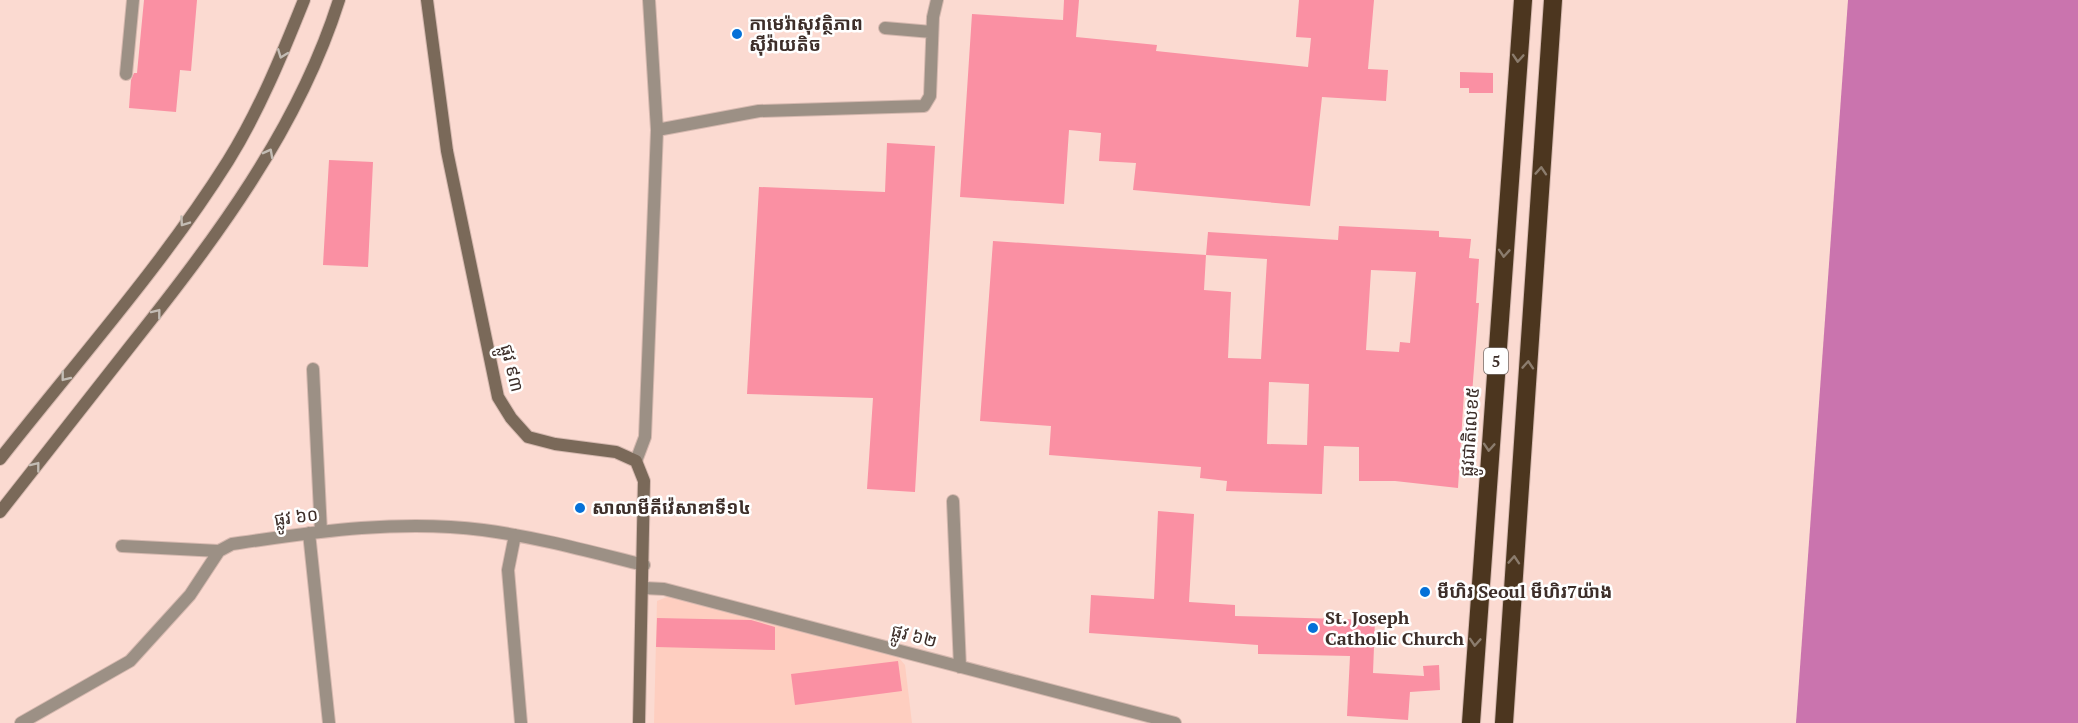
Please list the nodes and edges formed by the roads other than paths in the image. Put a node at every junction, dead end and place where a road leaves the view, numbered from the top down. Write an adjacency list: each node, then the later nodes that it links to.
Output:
1 (133, 0): 11 (street)
2 (304, 0): 14 (street, one-way to 14)
3 (339, 0): 17 (street, one-way to 3)
4 (427, 0): 15 (street, ផ្លូវ ៩៣)
5 (649, 0): 12 (street)
6 (938, 0): 10 (street)
7 (1523, 0): 30 (highway, ផ្លូវជាតិលេខ៥ / 5, one-way to 30)
8 (1553, 0): 31 (highway, 5, one-way to 8)
9 (885, 28): 10 (street)
10 (932, 32): 12 (street)
11 (126, 74)
12 (657, 130): 15 (street)
13 (313, 369): 18 (street)
14 (0, 459)
15 (636, 461): 22 (street)
16 (953, 501): 24 (street)
17 (0, 512)
18 (315, 532): 19 (street, ផ្លូវ ៦០); 21 (street, ផ្លូវ ៦០); 26 (street)
19 (514, 535): 22 (street, ផ្លូវ ៦០); 27 (street)
20 (122, 546): 21 (street)
21 (219, 551): 25 (street)
22 (644, 565): 23 (street)
23 (644, 588): 24 (street, ផ្លូវ ៦២); 28 (street)
24 (960, 667): 29 (street, ផ្លូវ ៦២)
25 (21, 723)
26 (329, 723)
27 (521, 723)
28 (639, 723)
29 (1175, 723)
30 (1471, 723)
31 (1504, 723)

